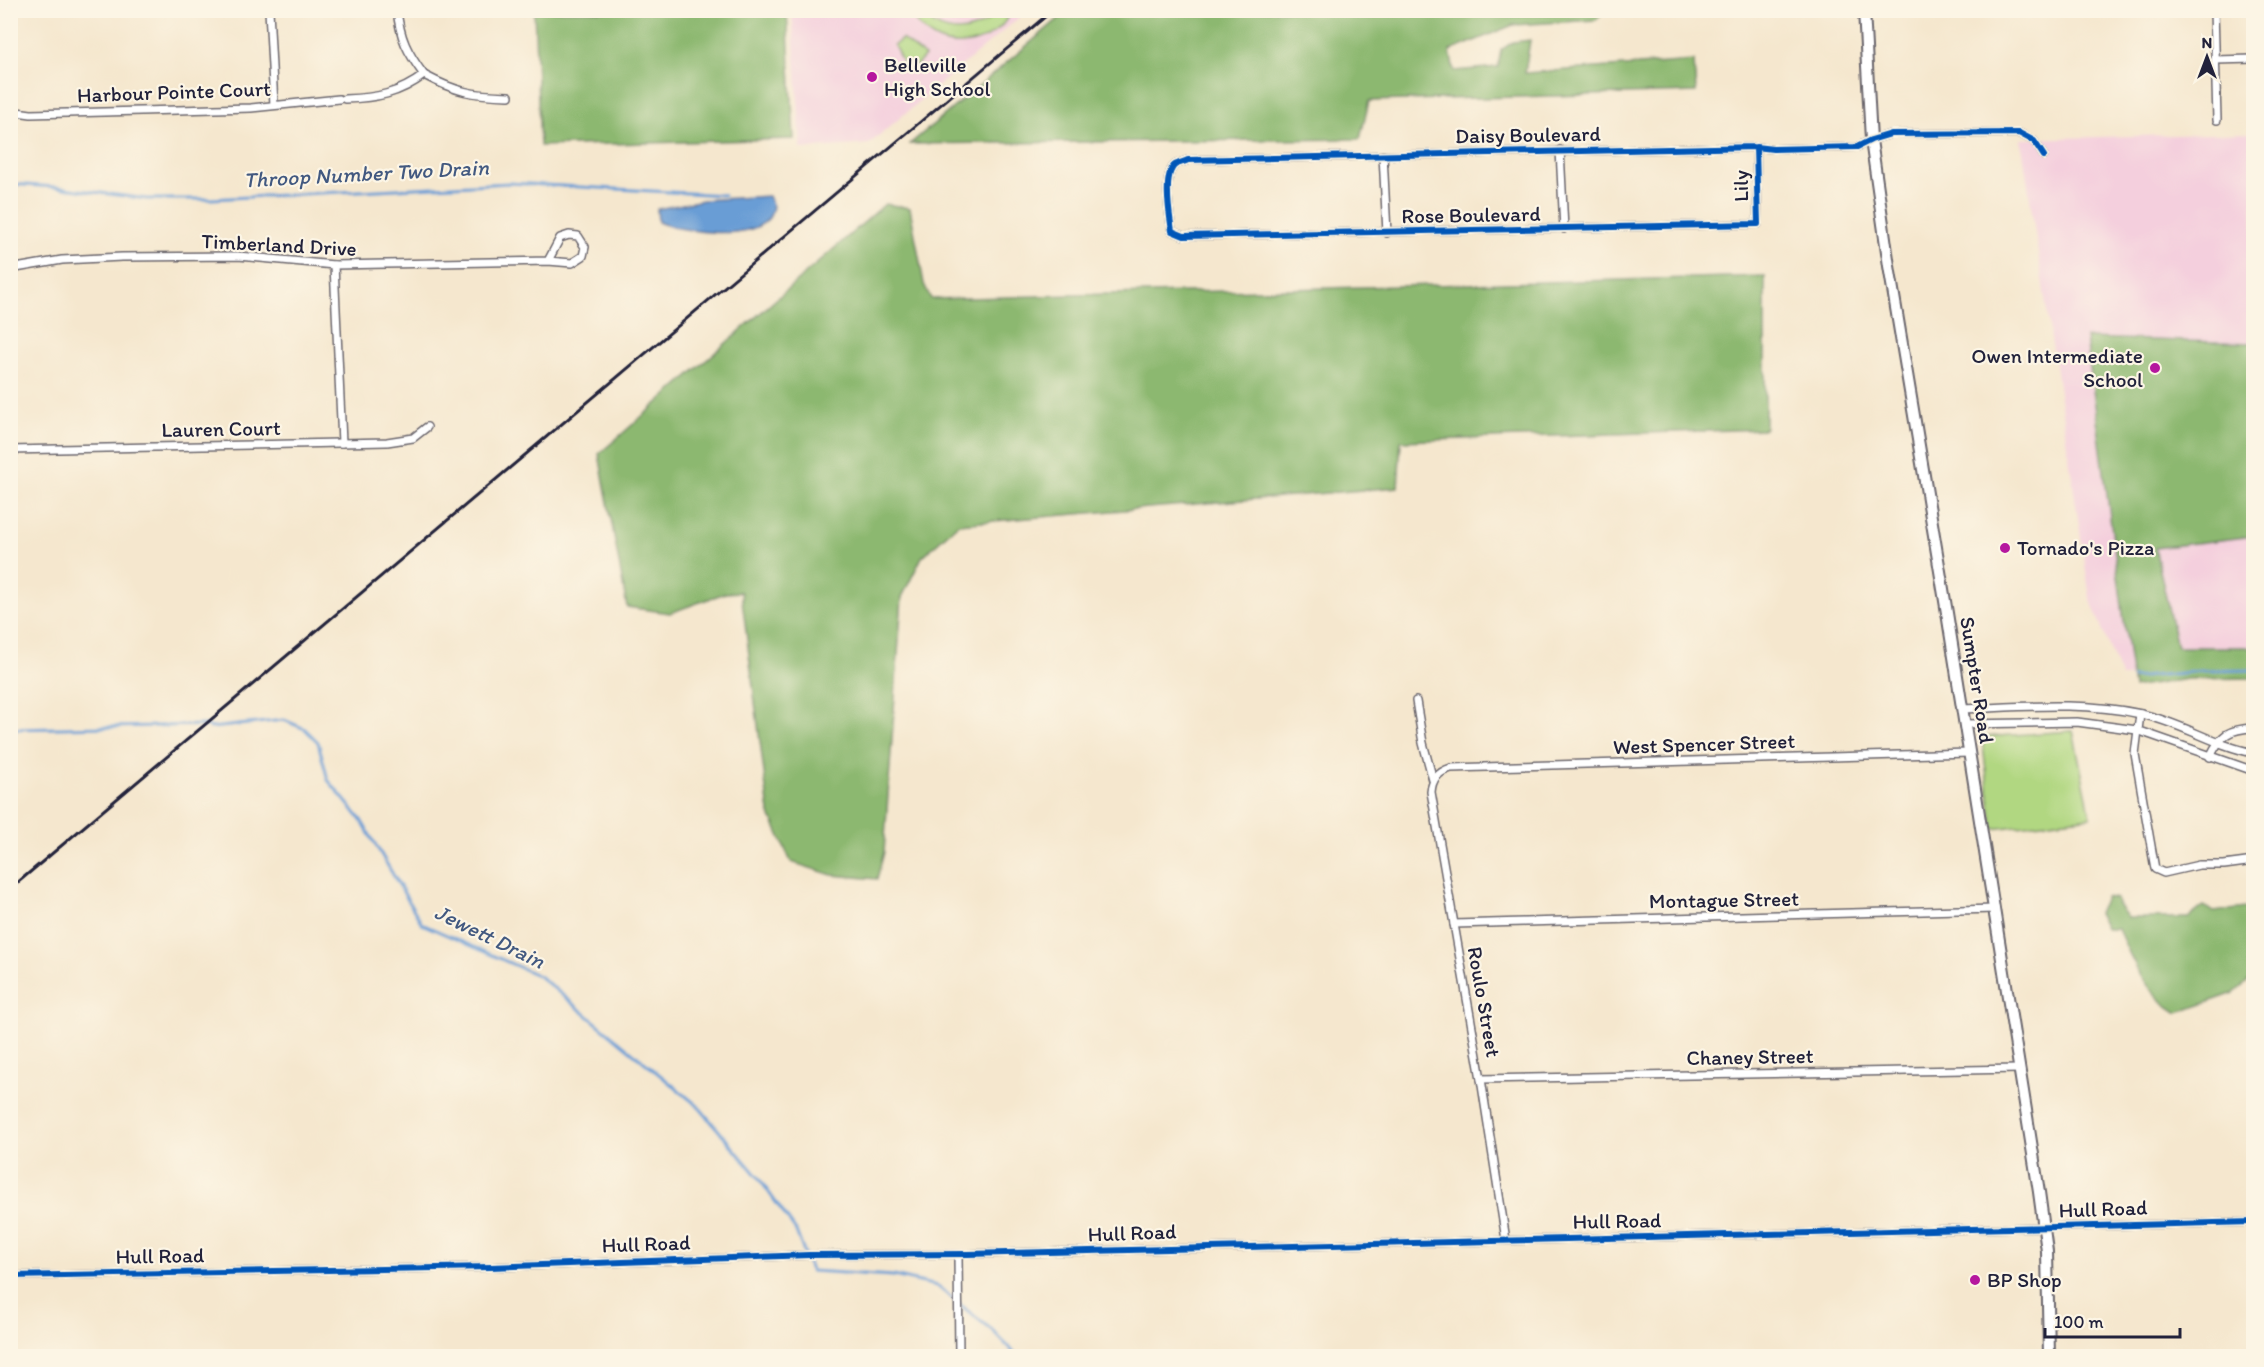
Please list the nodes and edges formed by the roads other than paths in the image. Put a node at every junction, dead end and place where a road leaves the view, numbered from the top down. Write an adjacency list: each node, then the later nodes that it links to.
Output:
1 (268, 10): 9 (street)
2 (398, 10): 7 (street)
3 (1864, 10): 12 (street, Sumpter Road)
4 (2214, 10): 6 (street)
5 (2253, 59): 6 (street)
6 (2215, 60): 11 (street)
7 (424, 75): 8 (street); 9 (street, Harbour Pointe Court)
8 (509, 96)
9 (274, 105): 10 (street, Harbour Pointe Court)
10 (10, 111)
11 (2217, 120)
12 (1871, 140): 13 (street, Daisy Boulevard); 16 (street, Daisy Boulevard); 28 (street, Sumpter Road)
13 (1756, 147): 14 (street, Daisy Boulevard); 17 (street, Lily)
14 (1560, 150): 15 (street, Daisy Boulevard); 18 (street)
15 (1383, 155): 19 (street); 20 (street, Daisy Boulevard)
16 (2044, 156)
17 (1758, 224): 18 (street, Rose Boulevard)
18 (1564, 229): 19 (street, Rose Boulevard)
19 (1387, 233): 20 (street, Rose Boulevard)
20 (1184, 236)
21 (548, 261): 21 (street, Timberland Drive); 22 (street, Timberland Drive)
22 (334, 266): 23 (street, Timberland Drive); 25 (street)
23 (10, 269)
24 (427, 427): 25 (street, Lauren Court)
25 (342, 443): 26 (street, Lauren Court)
26 (10, 450)
27 (1416, 701): 38 (street, Roulo Street)
28 (1962, 709): 29 (street); 30 (street, Sumpter Road)
29 (2140, 714): 32 (street); 33 (street)
30 (1964, 724): 32 (street); 34 (street, Sumpter Road)
31 (2253, 728): 33 (street)
32 (2137, 730): 36 (street); 39 (street)
33 (2218, 741): 35 (street); 36 (street)
34 (1969, 753): 38 (street, West Spencer Street); 40 (street, Sumpter Road)
35 (2253, 753)
36 (2210, 757): 37 (street)
37 (2253, 771)
38 (1433, 780): 41 (street, Roulo Street)
39 (2253, 861)
40 (1995, 909): 41 (street, Montague Street); 42 (street, Sumpter Road)
41 (1454, 924): 43 (street, Roulo Street)
42 (2020, 1069): 43 (street, Chaney Street); 45 (street, Sumpter Road)
43 (1481, 1078): 46 (street, Roulo Street)
44 (2253, 1222): 45 (street, Hull Road)
45 (2044, 1228): 46 (street, Hull Road); 50 (street, Sumpter Road)
46 (1506, 1240): 47 (street, Hull Road)
47 (958, 1254): 48 (street, Hull Road); 49 (street)
48 (10, 1276)
49 (959, 1356)
50 (2049, 1356)

